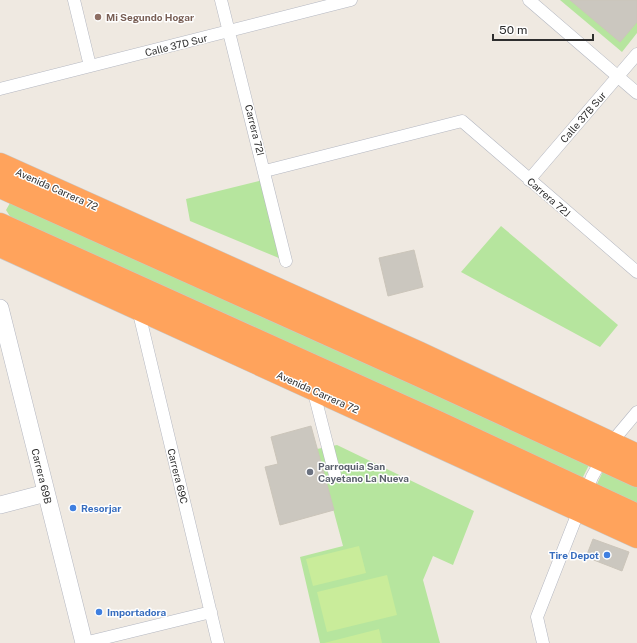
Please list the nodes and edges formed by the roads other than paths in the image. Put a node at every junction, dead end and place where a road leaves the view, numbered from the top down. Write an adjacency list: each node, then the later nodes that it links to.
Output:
1 (74, 0): 7 (street)
2 (221, 0): 5 (street, Carrera 72I)
3 (351, 0): 5 (street, Calle 37D Sur)
4 (529, 0): 8 (street)
5 (230, 31): 7 (street, Calle 37D Sur); 12 (street, Carrera 72I)
6 (637, 54): 8 (street, Calle 37B Sur)
7 (90, 66): 9 (street, Calle 37D Sur)
8 (618, 76): 10 (street); 13 (street, Calle 37B Sur)
9 (0, 89)
10 (637, 93)
11 (0, 164): 21 (highway, Avenida Carrera 72)
12 (265, 171): 13 (street, Carrera 72J); 17 (street, Carrera 72I)
13 (529, 180): 18 (street, Carrera 72J)
14 (0, 187): 22 (highway, Avenida Carrera 72)
15 (0, 224): 25 (highway, Avenida Carrera 72)
16 (0, 246): 20 (highway, Avenida Carrera 72)
17 (286, 261)
18 (637, 272)
19 (0, 308): 31 (street, Carrera 69B)
20 (138, 309): 23 (highway, Avenida Carrera 72); 36 (street, Carrera 69C)
21 (379, 334): 22 (highway); 26 (highway, Avenida Carrera 72)
22 (420, 376): 26 (highway, Avenida Carrera 72)
23 (313, 389): 28 (highway, Avenida Carrera 72); 29 (street)
24 (637, 412): 26 (street)
25 (438, 422): 28 (highway); 32 (highway, Avenida Carrera 72)
26 (606, 452): 27 (highway, Avenida Carrera 72); 30 (highway, Avenida Carrera 72); 32 (street)
27 (637, 455)
28 (470, 461): 32 (highway, Avenida Carrera 72)
29 (335, 474)
30 (637, 476)
31 (46, 493): 33 (street); 37 (street, Carrera 69B)
32 (583, 502): 34 (highway, Avenida Carrera 72); 35 (highway, Avenida Carrera 72); 39 (street)
33 (0, 505)
34 (637, 515)
35 (637, 537)
36 (211, 612): 37 (street); 38 (street, Carrera 69C)
37 (84, 643)
38 (218, 643)
39 (543, 643)

